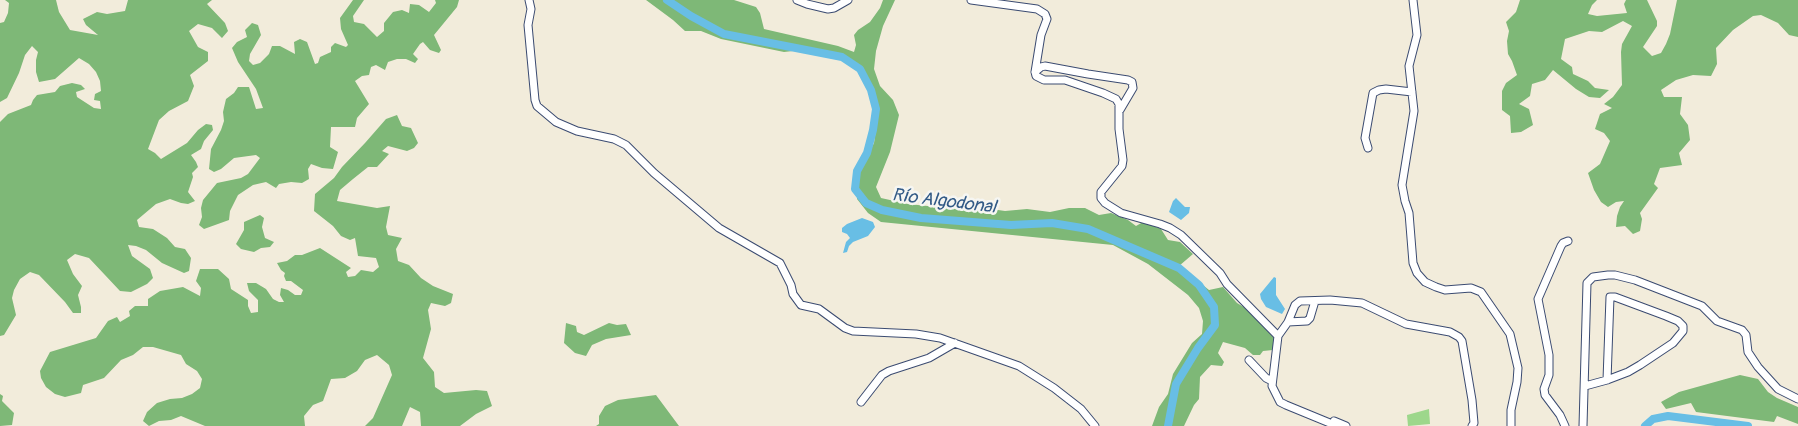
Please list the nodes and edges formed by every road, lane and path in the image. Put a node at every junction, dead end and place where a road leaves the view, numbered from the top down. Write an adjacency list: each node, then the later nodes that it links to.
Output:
1 (529, 0): 14 (street)
2 (797, 0): 3 (street)
3 (848, 0)
4 (971, 0): 6 (street)
5 (1413, 0): 7 (street)
6 (1035, 72): 8 (street); 8 (street)
7 (1412, 92): 9 (street); 25 (street)
8 (1119, 110): 13 (street)
9 (1368, 148)
10 (1568, 241): 26 (street)
11 (1315, 300): 12 (street); 12 (street); 21 (street)
12 (1288, 322): 13 (street)
13 (1278, 336): 17 (street)
14 (955, 343): 20 (street); 22 (street)
15 (1249, 360): 17 (street)
16 (1608, 380): 16 (street); 18 (street)
17 (1273, 382): 23 (street); 24 (street)
18 (1585, 386): 19 (street); 27 (street)
19 (1798, 399)
20 (861, 402)
21 (1475, 425)
22 (1095, 426)
23 (1337, 426)
24 (1346, 426)
25 (1511, 426)
26 (1565, 426)
27 (1583, 426)

